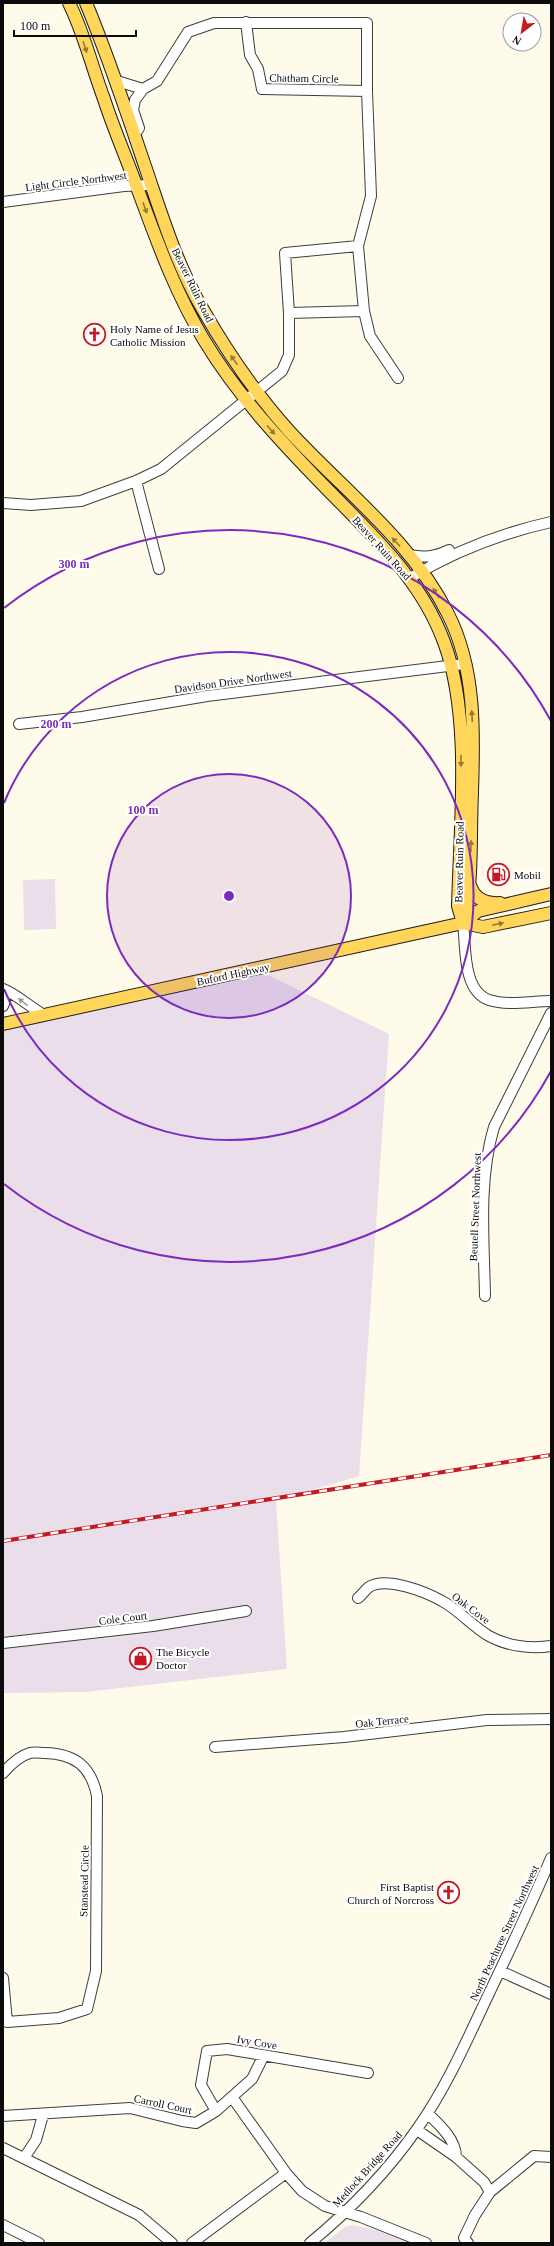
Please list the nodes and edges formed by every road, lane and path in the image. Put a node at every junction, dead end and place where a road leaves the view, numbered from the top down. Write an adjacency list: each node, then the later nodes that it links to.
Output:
1 (87, 3): 2 (street); 4 (main road, Beaver Ruin Road)
2 (71, 6): 8 (main road, Beaver Ruin Road, one-way to 8)
3 (246, 22): 5 (street); 6 (street, Chatham Circle); 6 (street)
4 (117, 81): 5 (street); 7 (main road, Beaver Ruin Road)
5 (143, 89): 7 (street)
6 (367, 91): 11 (street)
7 (134, 135): 9 (main road, Beaver Ruin Road)
8 (136, 185): 9 (street, Light Circle Northwest); 10 (street, Light Circle Northwest); 16 (main road, Beaver Ruin Road, one-way to 16)
9 (151, 185): 15 (main road, Beaver Ruin Road, one-way to 9)
10 (3, 202)
11 (358, 246): 12 (street); 13 (street)
12 (364, 311): 13 (street); 14 (street)
13 (289, 313): 15 (street)
14 (398, 378)
15 (257, 392): 16 (street); 21 (main road, Beaver Ruin Road, one-way to 15)
16 (246, 400): 17 (street); 24 (main road, Beaver Ruin Road, one-way to 24)
17 (136, 481): 18 (street); 22 (street)
18 (3, 503)
19 (551, 522): 20 (street)
20 (510, 534): 21 (street); 23 (street)
21 (409, 555): 23 (main road, Beaver Ruin Road)
22 (159, 569)
23 (422, 571): 24 (street); 25 (main road, Beaver Ruin Road, one-way to 23)
24 (410, 578): 26 (main road, Beaver Ruin Road)
25 (464, 664): 26 (street, Davidson Drive Northwest); 28 (main road, Beaver Ruin Road, one-way to 25)
26 (451, 666): 27 (street, Davidson Drive Northwest); 32 (main road, Beaver Ruin Road, one-way to 32)
27 (19, 724)
28 (470, 885): 30 (main road); 32 (main road, Beaver Ruin Road)
29 (551, 894): 30 (main road, Buford Highway)
30 (513, 902): 32 (main road, Buford Highway)
31 (551, 913): 32 (main road, Buford Highway, one-way to 31)
32 (463, 922): 35 (street); 38 (main road, Buford Highway)
33 (3, 989): 38 (street, one-way to 33)
34 (3, 994): 36 (street)
35 (551, 1001)
36 (3, 1006)
37 (551, 1013): 40 (street, Beutell Street Northwest)
38 (44, 1015): 39 (main road, Buford Highway)
39 (3, 1024)
40 (486, 1296)
41 (358, 1598): 44 (street, Oak Cove)
42 (246, 1611): 43 (street, Cole Court)
43 (3, 1644)
44 (551, 1646)
45 (551, 1719): 46 (street, Oak Terrace)
46 (216, 1747)
47 (3, 1773): 53 (street, Stanstead Circle)
48 (551, 1858): 49 (street, North Peachtree Street Northwest)
49 (500, 1971): 51 (street); 52 (street, North Peachtree Street Northwest)
50 (3, 1978): 53 (street, Stanstead Circle)
51 (551, 1994)
52 (478, 2017): 58 (street, Medlock Bridge Road)
53 (5, 2022)
54 (264, 2055): 55 (street, Ivy Cove); 56 (street, Carroll Court); 57 (street, Ivy Cove)
55 (368, 2073)
56 (232, 2097): 57 (street, Carroll Court); 66 (street)
57 (216, 2111): 59 (street, Carroll Court)
58 (428, 2114): 61 (street, Medlock Bridge Road); 63 (street)
59 (43, 2115): 60 (street, Carroll Court); 65 (street)
60 (3, 2116)
61 (417, 2130): 63 (street); 68 (street, Medlock Bridge Road)
62 (3, 2148): 65 (street)
63 (456, 2157): 67 (street)
64 (551, 2157): 67 (street)
65 (24, 2158): 71 (street)
66 (286, 2173): 68 (street); 72 (street)
67 (490, 2192): 75 (street)
68 (345, 2213): 73 (street, Medlock Bridge Road); 74 (street)
69 (3, 2225): 70 (street)
70 (39, 2243)
71 (172, 2243)
72 (192, 2243)
73 (310, 2243)
74 (426, 2243)
75 (468, 2243)

